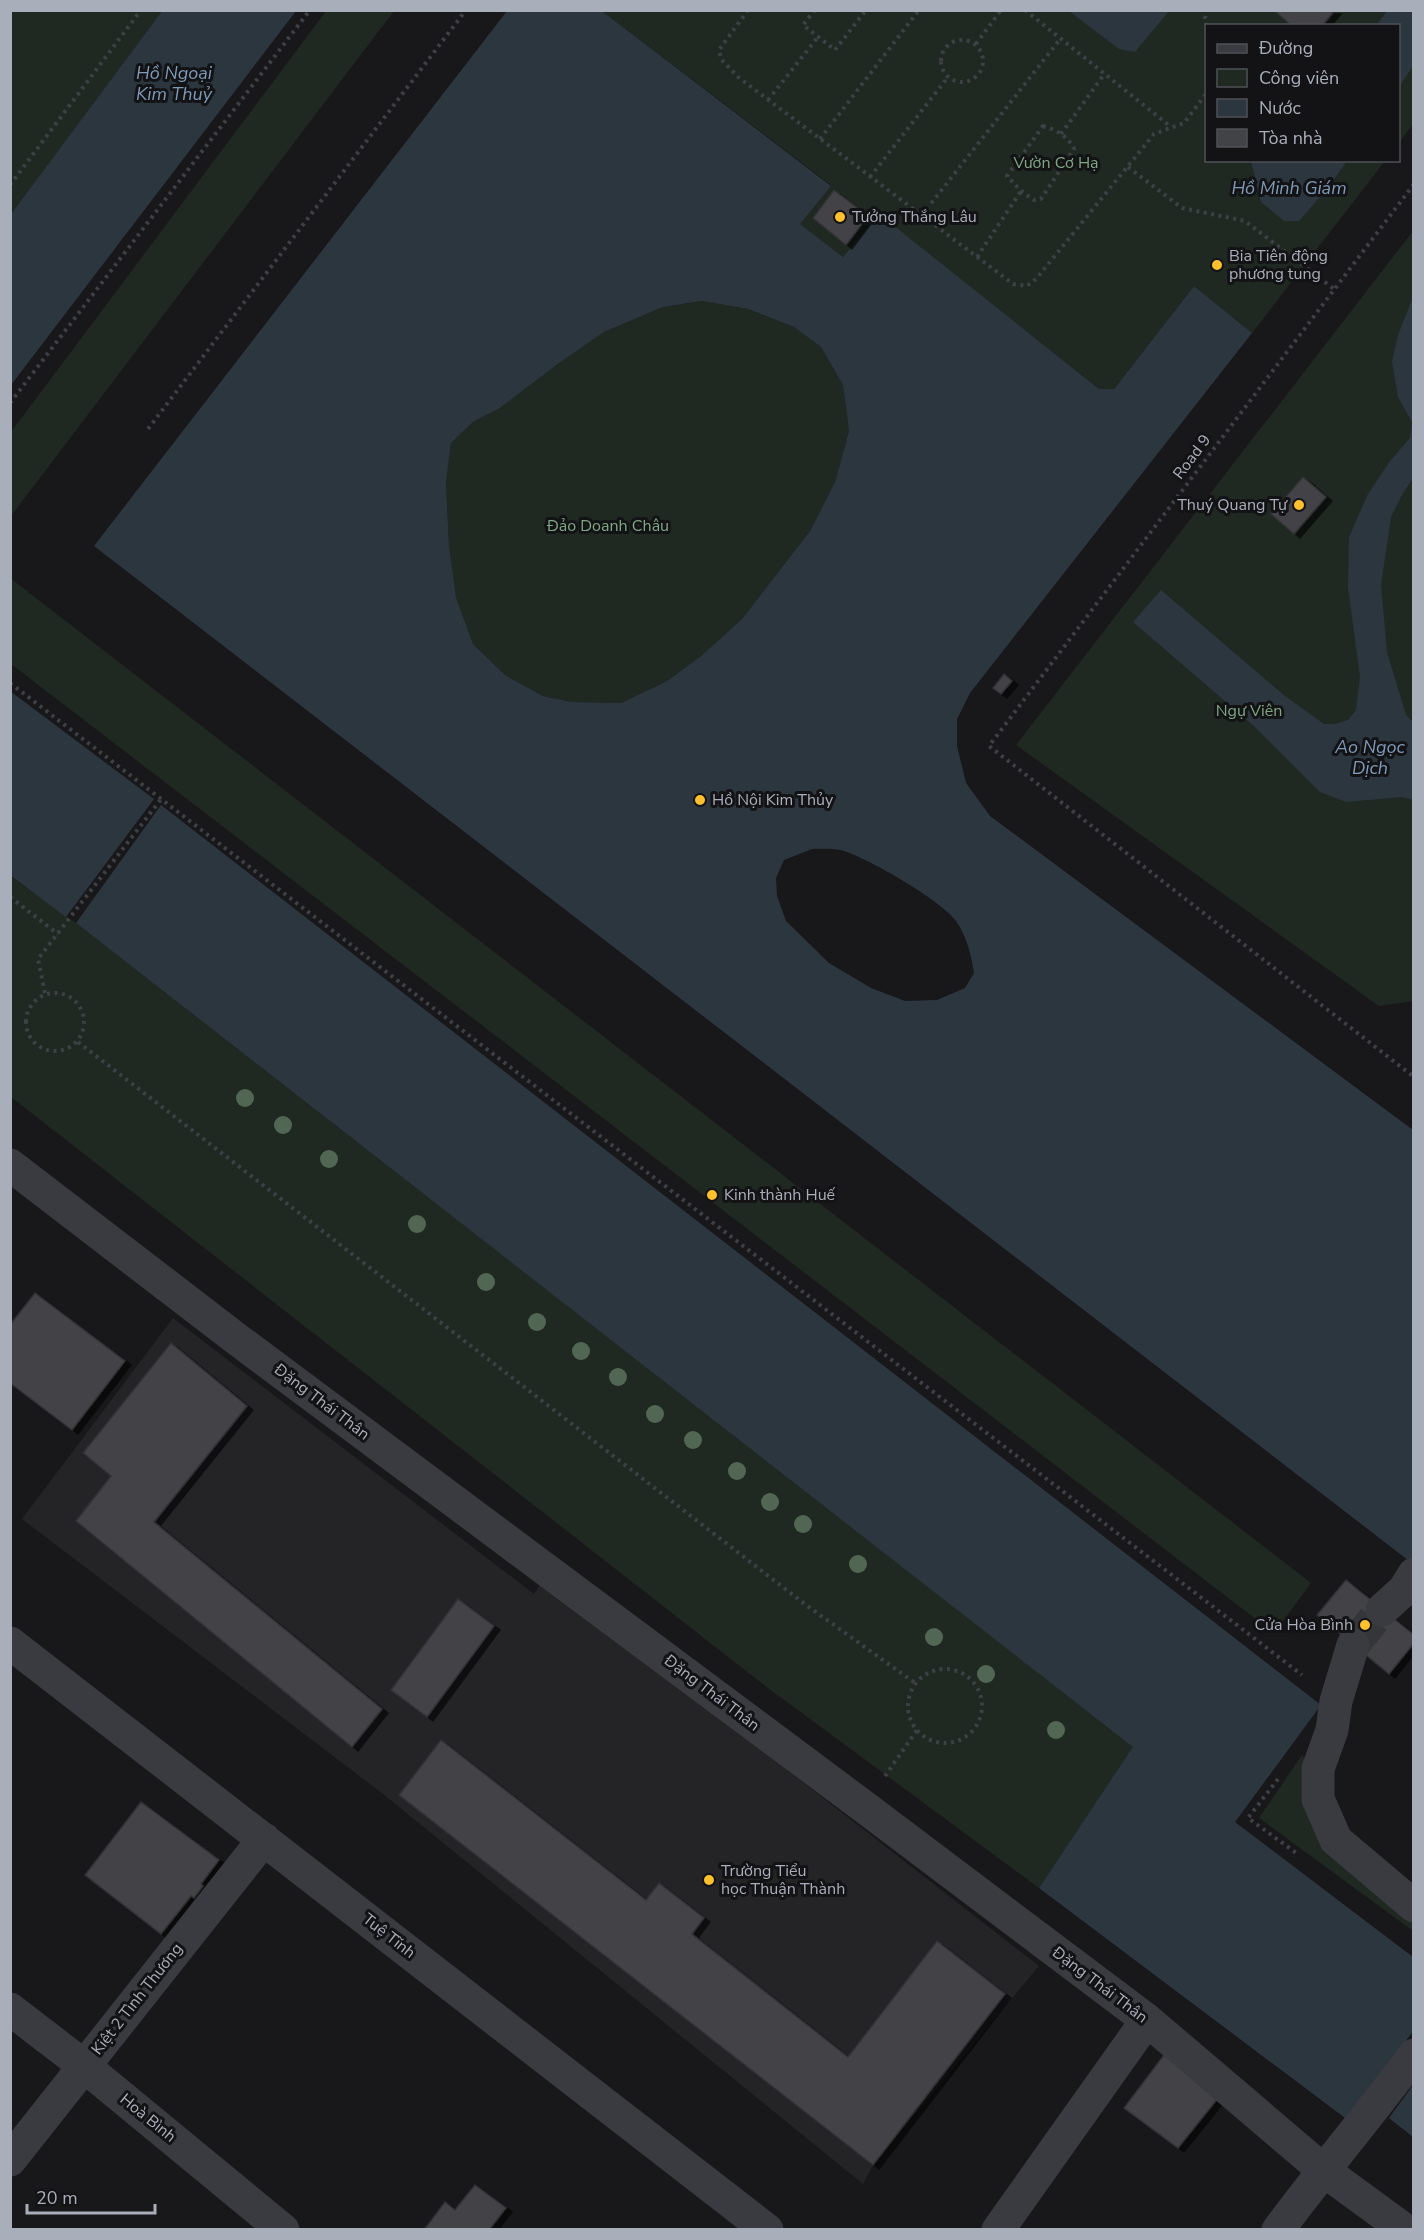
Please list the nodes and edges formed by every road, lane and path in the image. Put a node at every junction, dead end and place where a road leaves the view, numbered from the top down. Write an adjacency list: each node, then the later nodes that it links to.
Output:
1 (141, 10): 23 (path)
2 (309, 10): 28 (path)
3 (466, 10): 29 (path)
4 (748, 10): 16 (path)
5 (815, 10): 10 (path)
6 (866, 10): 10 (path)
7 (919, 10): 19 (path)
8 (1001, 10): 12 (path)
9 (1025, 10): 11 (path)
10 (818, 37): 16 (path)
11 (1061, 38): 13 (path); 25 (path)
12 (976, 44): 14 (path); 14 (path)
13 (1105, 73): 17 (path); 18 (path)
14 (948, 77): 21 (path)
15 (1205, 95): 17 (path)
16 (768, 100): 19 (path)
17 (1172, 128): 20 (path)
18 (1061, 134): 24 (path); 24 (path)
19 (820, 139): 21 (path)
20 (1128, 167): 26 (path); 27 (path)
21 (870, 177): 25 (path)
22 (1413, 184): 27 (path, Road 9)
23 (10, 185)
24 (1022, 191): 26 (path)
25 (922, 215): 26 (path)
26 (977, 257)
27 (1334, 289): 36 (path, Road 9)
28 (10, 403)
29 (148, 429)
30 (10, 683): 31 (path)
31 (162, 798): 33 (path); 43 (path)
32 (10, 897): 33 (path)
33 (58, 934): 34 (path)
34 (45, 993): 35 (path); 35 (path)
35 (78, 1042): 42 (path)
36 (1413, 1077)
37 (10, 1165): 45 (street, Đặng Thái Thân)
38 (1413, 1574): 39 (street)
39 (1382, 1610)
40 (10, 1643): 46 (street, Tuệ Tĩnh)
41 (1350, 1657): 43 (street)
42 (915, 1683): 44 (path); 44 (path)
43 (1336, 1701): 47 (street)
44 (917, 1730): 45 (path)
45 (863, 1806): 49 (street, Đặng Thái Thân)
46 (264, 1839): 51 (street, Kiệt 2 Tình Thương); 55 (street, Tuệ Tĩnh)
47 (1413, 1906)
48 (10, 2009): 51 (street, Hoà Bình)
49 (1147, 2020): 53 (street, Đặng Thái Thân); 56 (street)
50 (1413, 2055): 53 (street)
51 (84, 2066): 52 (street, Kiệt 2 Tình Thương); 54 (street, Hoà Bình)
52 (10, 2160)
53 (1323, 2170): 57 (street); 58 (street, Đặng Thái Thân)
54 (283, 2229)
55 (767, 2229)
56 (998, 2229)
57 (1278, 2229)
58 (1405, 2229)

